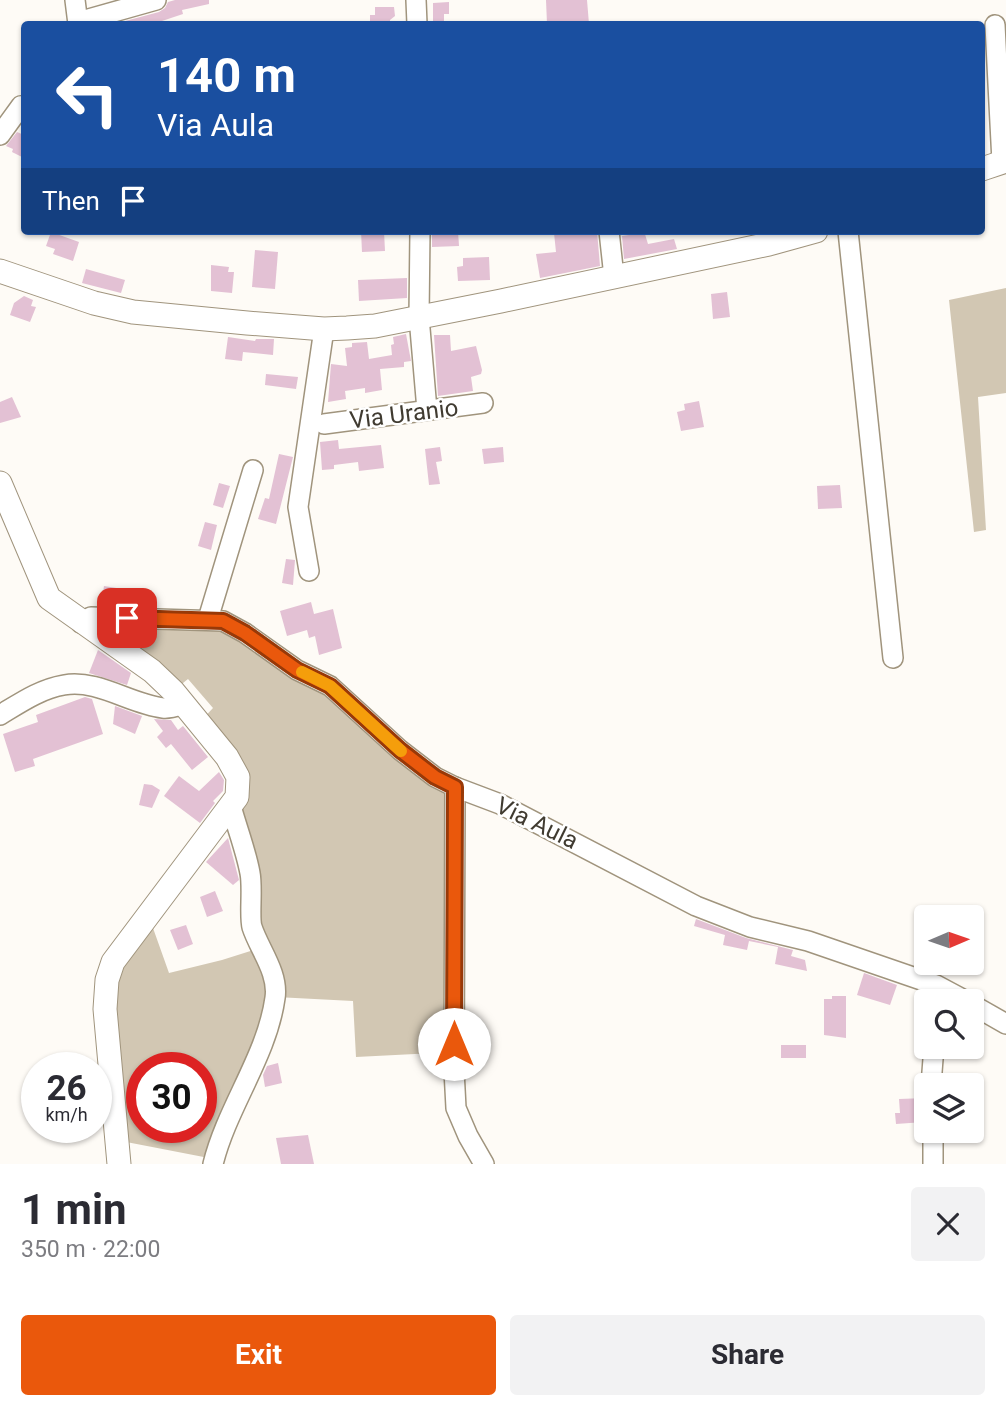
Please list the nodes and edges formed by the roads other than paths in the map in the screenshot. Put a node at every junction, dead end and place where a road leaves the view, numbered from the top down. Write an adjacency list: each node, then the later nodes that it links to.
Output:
1 (75, 0): 4 (street)
2 (156, 0): 5 (street)
3 (416, 0): 6 (street)
4 (78, 21)
5 (85, 21)
6 (417, 21)
7 (995, 25): 10 (street)
8 (21, 107): 9 (street)
9 (0, 135)
10 (997, 164)
11 (420, 235): 17 (street)
12 (609, 235): 16 (street)
13 (802, 235): 16 (main road)
14 (848, 235): 27 (street)
15 (0, 271): 18 (main road)
16 (614, 277): 17 (main road)
17 (419, 317): 18 (main road); 20 (street)
18 (324, 329): 24 (street)
19 (483, 403): 20 (street, Via Uranio)
20 (427, 410): 21 (street, Via Uranio)
21 (324, 424)
22 (253, 470): 25 (street)
23 (0, 484): 26 (main road)
24 (309, 571)
25 (208, 620): 26 (street, Via Aula); 30 (street, Via Aula)
26 (81, 623): 28 (main road)
27 (893, 658)
28 (185, 704): 29 (street); 31 (main road)
29 (0, 715)
30 (455, 787): 32 (street, Via Aula); 38 (street)
31 (231, 806): 36 (main road); 37 (street)
32 (927, 989)
33 (984, 1011): 34 (street)
34 (1006, 1024)
35 (933, 1143): 39 (street)
36 (118, 1164)
37 (213, 1164)
38 (484, 1164)
39 (933, 1164)

